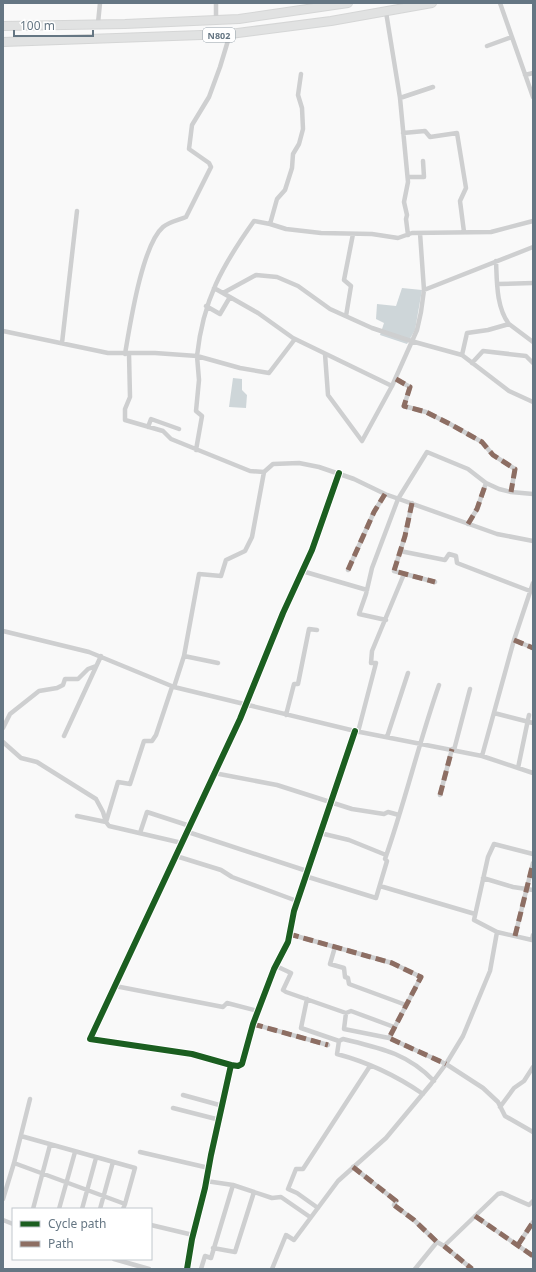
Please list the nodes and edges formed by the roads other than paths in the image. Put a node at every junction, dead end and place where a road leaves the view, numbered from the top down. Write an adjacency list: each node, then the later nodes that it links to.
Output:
1 (100, 3): 8 (street)
2 (216, 3): 7 (street)
3 (343, 3): 7 (highway, N802)
4 (432, 3): 6 (highway, N802)
5 (500, 3): 11 (street)
6 (386, 12): 10 (highway, N802); 19 (street)
7 (216, 20): 8 (highway, N802)
8 (98, 23): 9 (highway, N802)
9 (3, 26)
10 (230, 34): 12 (highway, N802); 46 (street)
11 (512, 37): 13 (street); 16 (street)
12 (3, 42)
13 (487, 46)
14 (533, 73): 16 (street)
15 (301, 74): 25 (street)
16 (525, 75): 18 (street)
17 (433, 87): 19 (street)
18 (533, 97)
19 (400, 98): 20 (street)
20 (403, 133): 26 (street); 29 (street)
21 (422, 162): 22 (street)
22 (408, 177)
23 (77, 211): 45 (street)
24 (533, 221): 26 (street)
25 (270, 224): 28 (street); 34 (street)
26 (464, 232): 27 (street)
27 (420, 233): 29 (street); 35 (street)
28 (353, 234): 29 (street); 39 (street)
29 (408, 234)
30 (533, 247): 31 (street)
31 (496, 261): 33 (street); 35 (street)
32 (533, 283): 33 (street)
33 (497, 284): 40 (street)
34 (214, 288): 36 (street); 38 (street)
35 (424, 290): 43 (street)
36 (223, 293): 37 (street); 39 (street)
37 (230, 297): 38 (street); 42 (street)
38 (206, 306): 49 (street)
39 (346, 316): 43 (street)
40 (509, 324): 44 (street); 48 (street)
41 (3, 331): 45 (street)
42 (295, 339): 47 (street); 49 (street)
43 (411, 341): 48 (street); 52 (street)
44 (533, 342)
45 (62, 343): 46 (street)
46 (127, 354): 49 (street); 55 (street)
47 (325, 354): 53 (street); 53 (street)
48 (462, 355): 50 (street)
49 (198, 356): 57 (street)
50 (472, 363): 51 (street); 54 (street)
51 (533, 363)
52 (396, 378): 53 (street); 61 (street)
53 (392, 386)
54 (533, 402)
55 (148, 427): 56 (street); 57 (street)
56 (179, 429)
57 (196, 450): 58 (street)
58 (264, 472): 59 (street); 82 (street)
59 (339, 473): 62 (street); 70 (street)
60 (486, 484): 61 (street); 64 (street); 66 (street)
61 (511, 492): 63 (street)
62 (385, 494): 64 (street); 69 (street)
63 (533, 494)
64 (398, 499): 65 (street); 74 (street)
65 (412, 503): 66 (street); 68 (street)
66 (468, 524): 67 (street)
67 (533, 541)
68 (400, 551): 71 (street); 75 (street)
69 (348, 570)
70 (302, 571): 74 (street); 89 (street)
71 (404, 574): 72 (street); 76 (street)
72 (435, 582)
73 (533, 583): 75 (street)
74 (367, 590): 76 (street)
75 (530, 591): 79 (street)
76 (386, 620): 95 (street)
77 (317, 630): 91 (street)
78 (3, 631): 81 (street)
79 (514, 640): 80 (street); 90 (street)
80 (533, 648)
81 (101, 656): 84 (street); 87 (street)
82 (184, 656): 83 (street); 87 (street)
83 (218, 663)
84 (96, 666): 94 (street); 96 (street)
85 (408, 674): 97 (street)
86 (439, 685): 99 (street)
87 (173, 687): 89 (street); 109 (street)
88 (470, 689): 100 (street)
89 (244, 706): 91 (street); 104 (street)
90 (494, 713): 93 (street); 101 (street)
91 (286, 714): 95 (street)
92 (529, 715): 93 (street)
93 (530, 723): 102 (street)
94 (3, 728)
95 (357, 731): 97 (street); 106 (street)
96 (64, 736)
97 (387, 737): 99 (street)
98 (3, 742): 109 (street)
99 (421, 743): 100 (street); 107 (street)
100 (453, 750): 101 (street); 105 (street)
101 (482, 756): 102 (street)
102 (518, 768): 103 (street)
103 (533, 772)
104 (214, 773): 106 (street); 110 (street)
105 (440, 795)
106 (330, 802): 107 (street); 113 (street)
107 (399, 815): 116 (street)
108 (77, 816): 109 (street)
109 (106, 822): 112 (street)
110 (190, 826): 111 (street); 112 (street)
111 (188, 832): 114 (street); 119 (street)
112 (140, 833): 114 (street)
113 (320, 833): 116 (street); 119 (street)
114 (182, 844): 117 (street)
115 (533, 854): 121 (street)
116 (386, 855): 122 (street)
117 (176, 856): 125 (street); 133 (street)
118 (533, 863): 123 (street)
119 (307, 871): 120 (street)
120 (306, 876): 122 (street); 125 (street)
121 (482, 878): 123 (street); 126 (street)
122 (380, 886): 126 (street)
123 (526, 889): 124 (street); 130 (street)
124 (533, 890)
125 (297, 901): 128 (street)
126 (475, 914): 127 (street)
127 (497, 932): 130 (street); 143 (street)
128 (289, 934): 131 (street); 132 (street)
129 (533, 935): 130 (street)
130 (515, 936)
131 (335, 947): 135 (street); 135 (street)
132 (276, 966): 134 (street); 136 (street)
133 (115, 986): 136 (street); 144 (street)
134 (307, 999): 137 (street); 141 (street)
135 (406, 1005): 139 (street)
136 (258, 1011): 138 (street)
137 (346, 1013): 139 (street); 140 (street)
138 (253, 1024): 142 (street); 144 (street)
139 (394, 1027): 140 (street)
140 (389, 1038): 143 (street)
141 (339, 1041): 145 (street); 147 (street)
142 (328, 1045)
143 (446, 1064): 147 (street); 152 (street)
144 (231, 1065): 151 (street)
145 (370, 1066): 148 (street); 179 (street)
146 (533, 1067): 152 (street)
147 (434, 1081): 148 (street)
148 (423, 1094): 163 (street)
149 (183, 1095): 151 (street)
150 (30, 1098): 156 (street)
151 (223, 1106): 154 (street)
152 (500, 1107): 155 (street)
153 (173, 1108): 154 (street)
154 (220, 1120): 164 (street)
155 (533, 1132)
156 (21, 1136): 157 (street); 162 (street)
157 (50, 1145): 158 (street); 165 (street)
158 (75, 1152): 160 (street); 167 (street)
159 (140, 1152): 164 (street)
160 (96, 1158): 161 (street); 169 (street)
161 (113, 1162): 171 (street); 174 (street)
162 (14, 1163): 165 (street); 172 (street)
163 (352, 1167): 179 (street); 185 (street)
164 (208, 1168): 166 (street)
165 (43, 1174): 167 (street); 175 (street)
166 (206, 1181): 168 (street); 184 (street)
167 (66, 1182): 169 (street); 176 (street)
168 (233, 1185): 170 (street); 188 (street)
169 (87, 1190): 171 (street); 177 (street)
170 (254, 1192): 181 (street); 188 (street)
171 (104, 1196): 174 (street); 178 (street)
172 (3, 1199)
173 (533, 1201): 180 (street)
174 (124, 1207)
175 (33, 1208)
176 (59, 1208)
177 (82, 1208)
178 (100, 1208)
179 (318, 1208): 181 (street)
180 (475, 1216): 186 (street); 187 (street)
181 (310, 1217): 194 (street)
182 (533, 1222): 186 (street)
183 (152, 1225): 184 (street)
184 (193, 1235): 192 (street)
185 (437, 1242): 187 (street); 195 (street)
186 (518, 1245): 189 (street)
187 (444, 1246): 196 (street)
188 (214, 1248): 193 (street)
189 (533, 1256)
190 (118, 1260): 191 (street)
191 (149, 1269)
192 (187, 1269)
193 (201, 1269)
194 (272, 1269)
195 (415, 1269)
196 (472, 1269)

